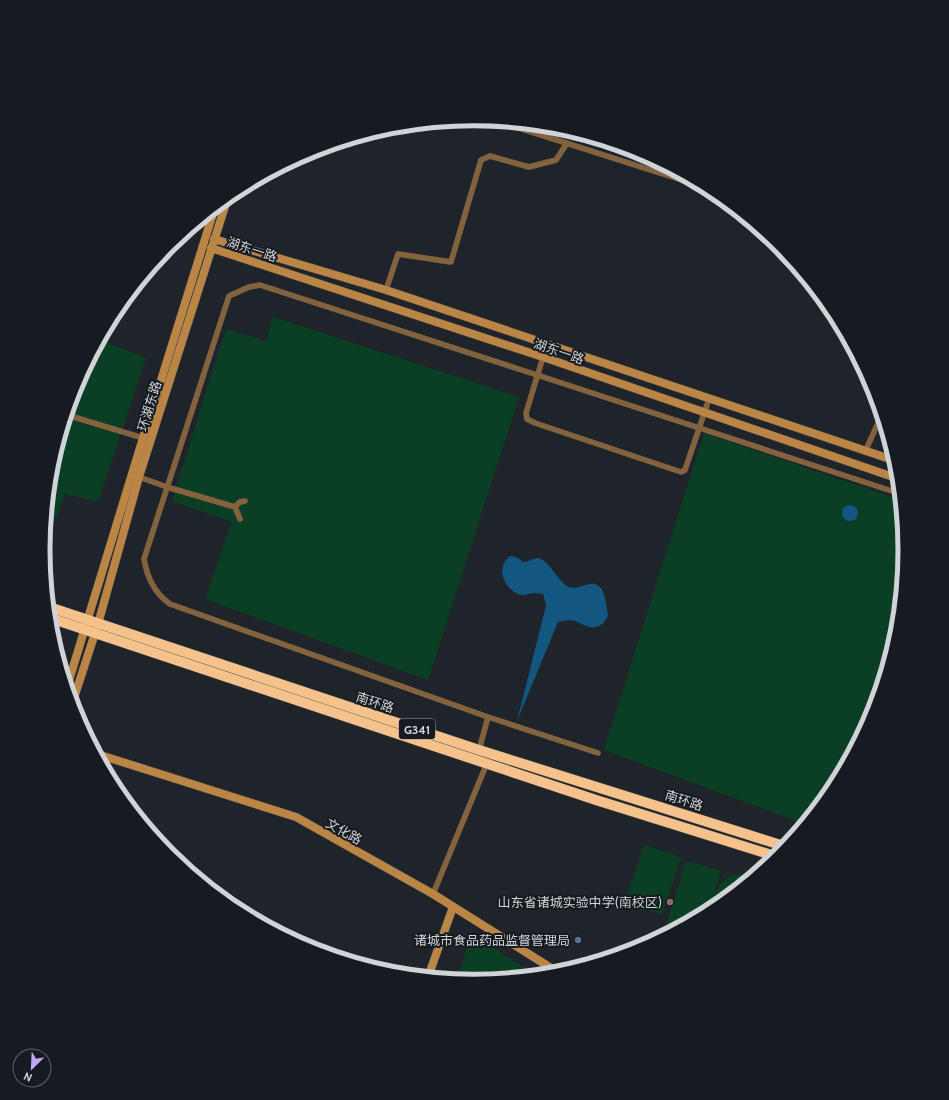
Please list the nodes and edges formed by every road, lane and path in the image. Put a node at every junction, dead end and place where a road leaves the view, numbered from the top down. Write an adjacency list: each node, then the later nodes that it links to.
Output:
1 (519, 128): 2 (street)
2 (567, 143): 3 (street); 8 (street)
3 (685, 181)
4 (225, 207): 6 (main road, 环湖东路)
5 (212, 216): 17 (main road, 环湖东路)
6 (214, 239): 7 (main road, 环湖东路); 8 (main road, 湖东一路)
7 (211, 248): 10 (main road, 湖东一路); 21 (main road, 环湖东路)
8 (386, 290): 9 (main road, 湖东一路)
9 (547, 344): 10 (street); 12 (main road, 湖东一路)
10 (543, 358): 11 (street); 13 (main road, 湖东一路)
11 (538, 375): 16 (street); 16 (street); 22 (street)
12 (709, 399): 13 (street); 18 (main road, 湖东一路)
13 (704, 413): 16 (street); 20 (main road, 湖东一路)
14 (72, 417): 17 (street)
15 (879, 422): 18 (street)
16 (699, 428): 23 (street)
17 (143, 438): 29 (main road, 环湖东路)
18 (865, 452): 19 (main road, 湖东一路)
19 (889, 460)
20 (892, 477)
21 (139, 478): 22 (street); 29 (main road, 环湖东路)
22 (167, 487): 25 (street); 32 (street)
23 (895, 492)
24 (245, 501): 25 (street)
25 (235, 507): 26 (street)
26 (240, 520)
27 (55, 610): 29 (highway, 南环路 / G341)
28 (56, 619): 29 (highway, 南环路 / G341)
29 (92, 627): 30 (main road); 31 (main road); 33 (highway, 南环路 / G341); 36 (highway, 南环路 / G341)
30 (70, 679)
31 (75, 692)
32 (488, 717): 33 (street); 34 (street)
33 (479, 750): 37 (highway, 南环路 / G341)
34 (598, 753)
35 (104, 756): 39 (main road, 文化路)
36 (487, 763): 38 (highway, 南环路 / G341); 39 (street)
37 (781, 844)
38 (770, 855)
39 (433, 894): 40 (main road, 文化路)
40 (453, 907): 41 (main road, 文化路); 42 (main road)
41 (550, 967)
42 (430, 972)

